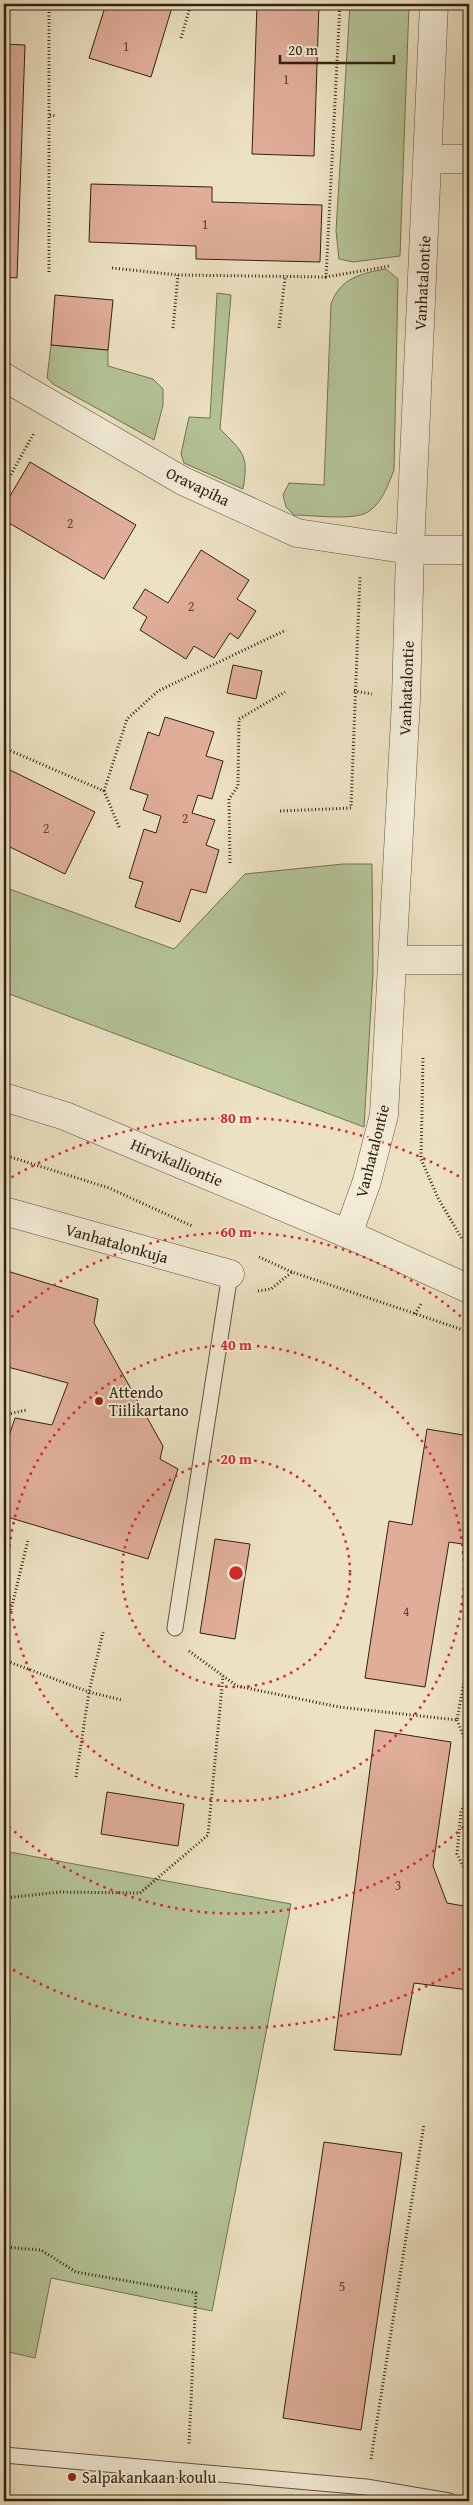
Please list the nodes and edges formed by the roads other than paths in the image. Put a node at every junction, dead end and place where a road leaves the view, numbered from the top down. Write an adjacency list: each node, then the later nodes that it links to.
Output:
1 (434, 4): 3 (street, Vanhatalontie)
2 (469, 159): 3 (street)
3 (429, 160): 5 (street, Vanhatalontie)
4 (4, 377): 5 (street, Oravapiha)
5 (410, 550): 6 (street, Oravapiha); 7 (street, Vanhatalontie)
6 (469, 550)
7 (393, 960): 8 (street); 11 (street, Vanhatalontie)
8 (469, 960)
9 (4, 1097): 11 (street, Hirvikalliontie)
10 (4, 1211): 12 (street, Vanhatalonkuja)
11 (348, 1234): 13 (street)
12 (230, 1274): 14 (lane)
13 (469, 1289)
14 (175, 1628)
15 (4, 2455): 16 (lane)
16 (449, 2501)

